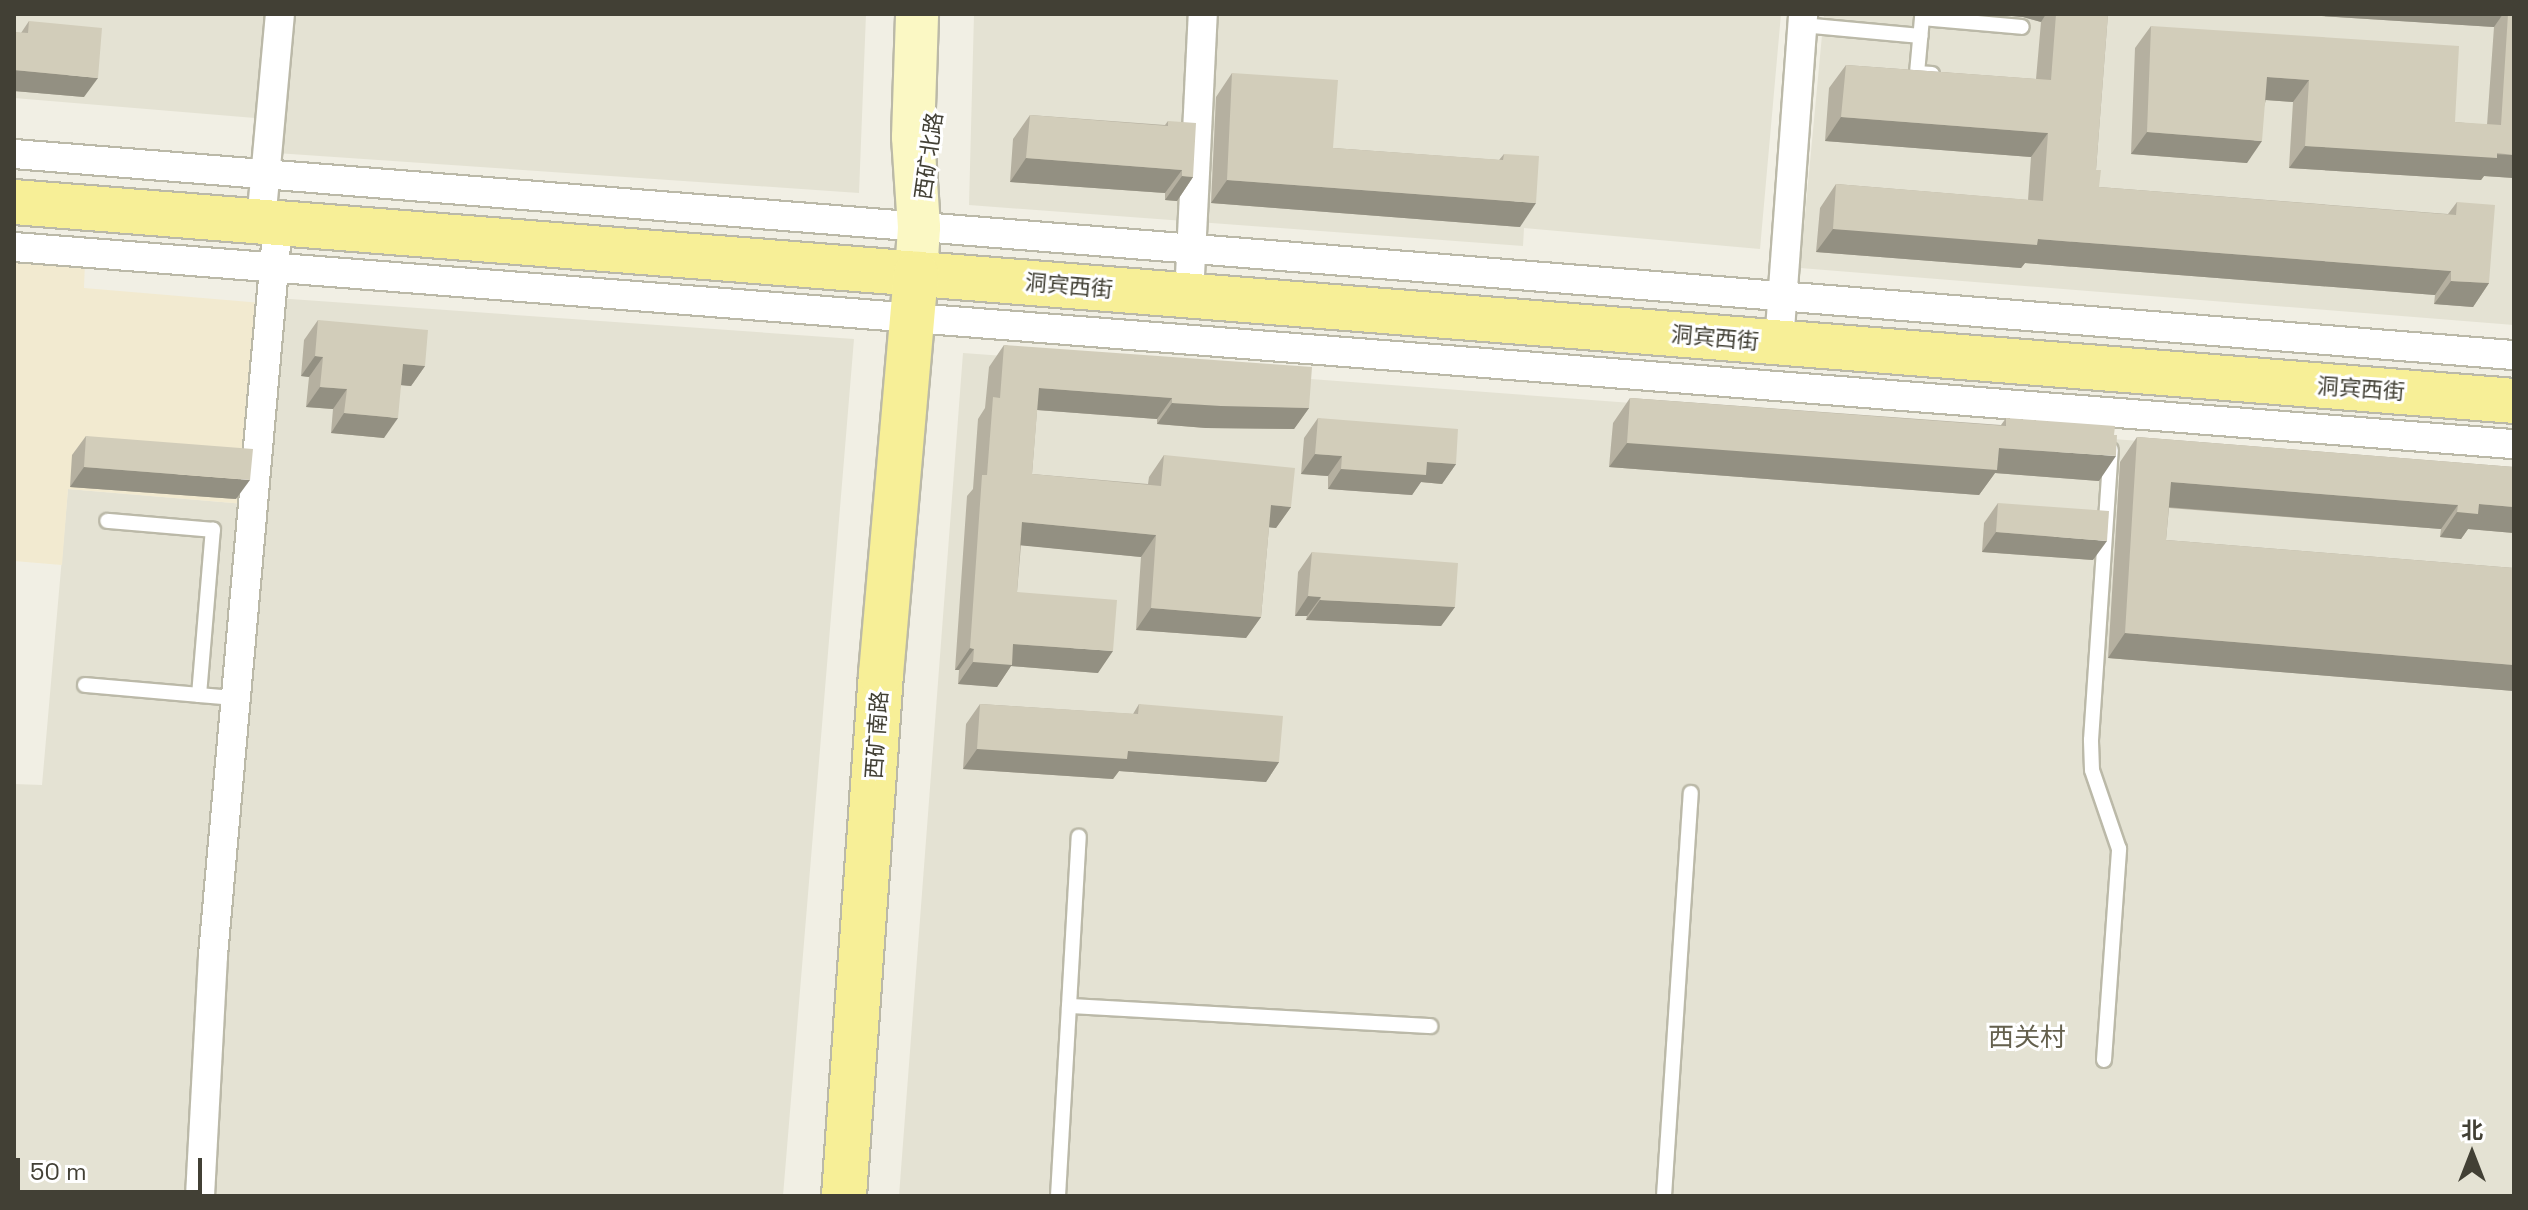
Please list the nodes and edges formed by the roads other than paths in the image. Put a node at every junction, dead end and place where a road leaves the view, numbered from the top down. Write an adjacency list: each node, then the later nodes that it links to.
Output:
1 (280, 14): 10 (street)
2 (917, 14): 13 (main road, 西矿北路)
3 (940, 14): 13 (main road, 西矿北路)
4 (1203, 14): 15 (street)
5 (1803, 20): 7 (lane); 19 (street)
6 (2022, 27): 7 (lane)
7 (1920, 36): 8 (lane)
8 (1946, 76)
9 (14, 154): 10 (street)
10 (266, 174): 12 (street); 13 (street)
11 (14, 202): 12 (main road, 洞宾西街)
12 (270, 222): 16 (street); 17 (main road, 洞宾西街)
13 (919, 227): 15 (street); 17 (main road)
14 (14, 247): 16 (street)
15 (1192, 249): 18 (street); 19 (street)
16 (273, 269): 20 (street); 29 (street)
17 (916, 274): 18 (main road, 洞宾西街); 20 (main road, 西矿南路)
18 (1189, 296): 21 (main road, 洞宾西街)
19 (1783, 297): 21 (street); 22 (street)
20 (913, 317): 23 (street); 36 (main road, 西矿南路)
21 (1779, 343): 23 (main road, 洞宾西街)
22 (2514, 355)
23 (2115, 391): 24 (main road, 洞宾西街); 25 (street); 34 (lane)
24 (2514, 401)
25 (2514, 444)
26 (107, 521): 28 (lane)
27 (85, 685): 28 (lane)
28 (199, 695): 29 (lane)
29 (235, 698): 35 (street)
30 (1691, 793): 38 (lane)
31 (1079, 837): 32 (lane)
32 (1069, 1006): 33 (lane); 37 (lane)
33 (1430, 1026)
34 (2104, 1060)
35 (200, 1196)
36 (844, 1196)
37 (1058, 1196)
38 (1664, 1196)

